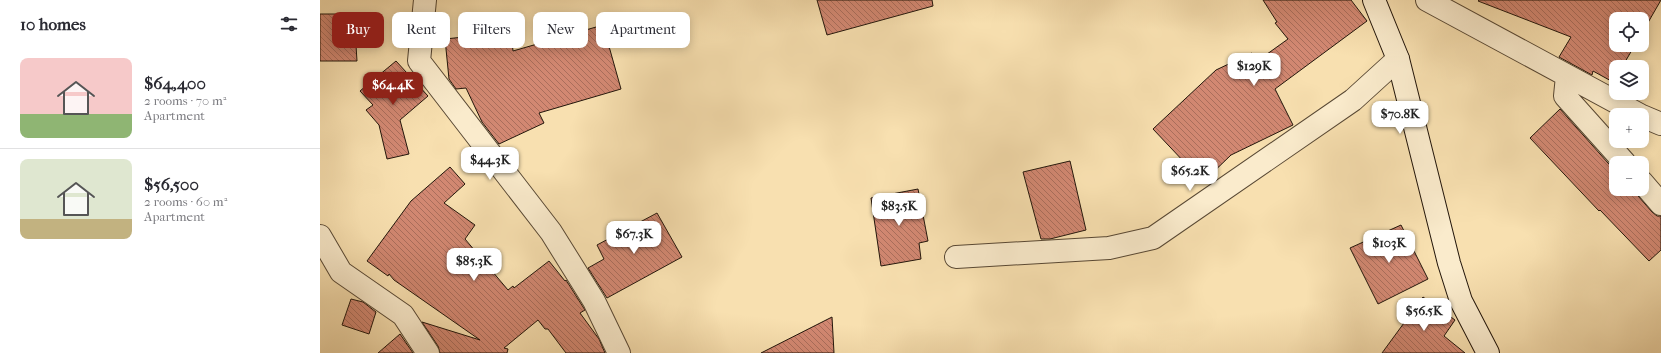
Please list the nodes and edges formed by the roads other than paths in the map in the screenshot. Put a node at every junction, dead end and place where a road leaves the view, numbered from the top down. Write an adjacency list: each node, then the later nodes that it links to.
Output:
1 (425, 0): 16 (street)
2 (1374, 0): 4 (street)
3 (1427, 0): 5 (street)
4 (1398, 59): 13 (street); 17 (street)
5 (1567, 76): 6 (street); 9 (street)
6 (1626, 108)
7 (1649, 119): 8 (street)
8 (1661, 124)
9 (1619, 156)
10 (1649, 190): 11 (street)
11 (1661, 204)
12 (320, 236): 14 (street)
13 (956, 257)
14 (331, 271): 15 (street)
15 (428, 353)
16 (619, 353)
17 (1488, 353)

